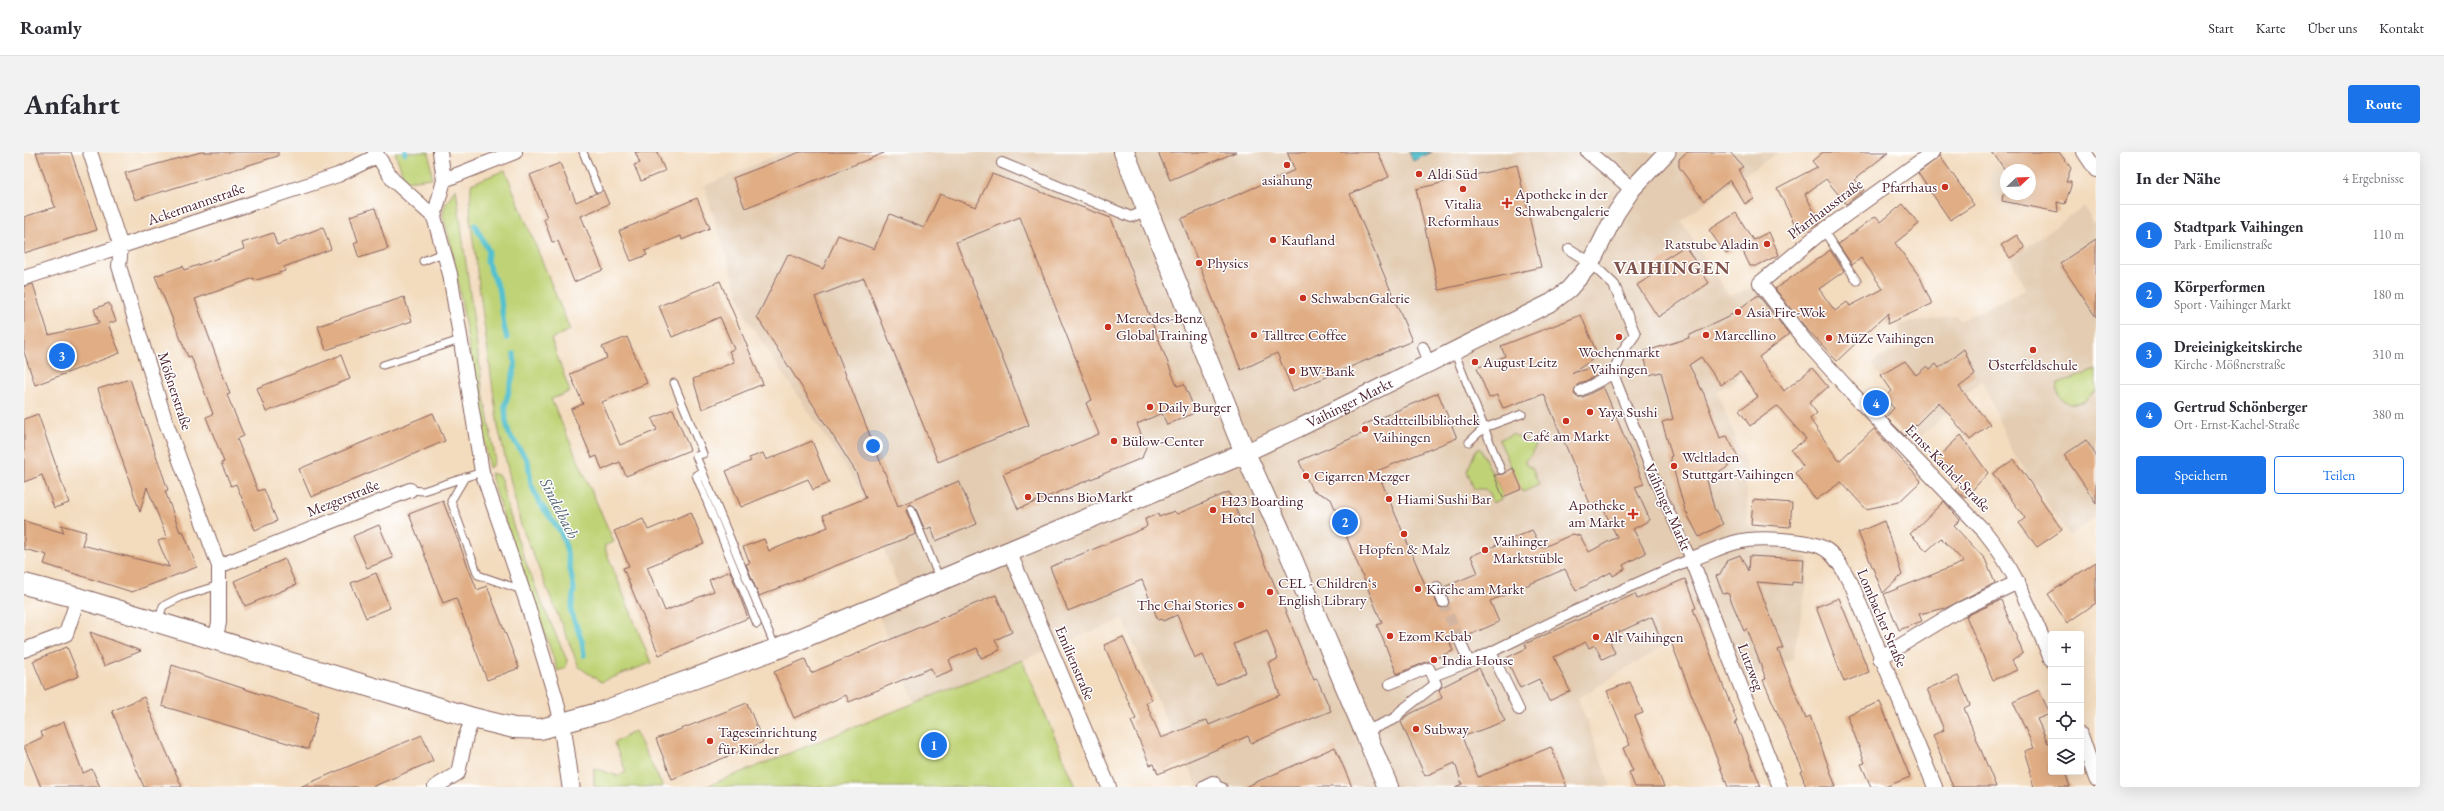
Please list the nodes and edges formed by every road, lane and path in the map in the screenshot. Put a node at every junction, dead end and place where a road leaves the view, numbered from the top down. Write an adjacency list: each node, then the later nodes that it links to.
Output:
1 (90, 152): 19 (street, Mößnerstraße)
2 (440, 152): 13 (street)
3 (515, 152): 13 (street)
4 (583, 152): 14 (lane)
5 (1124, 152): 16 (main road)
6 (1588, 152): 15 (street)
7 (1667, 152): 15 (street, Vaihinger Markt)
8 (1933, 152): 18 (street, Pfarrhausstraße)
9 (2084, 152): 12 (street)
10 (376, 154): 17 (street); 19 (street, Ackermannstraße)
11 (1002, 163): 16 (street)
12 (2096, 170)
13 (444, 180): 17 (street)
14 (598, 188)
15 (1632, 189): 23 (street, Vaihinger Markt)
16 (1148, 210): 38 (main road)
17 (434, 216): 21 (street)
18 (1823, 230): 25 (lane); 26 (street, Pfarrhausstraße)
19 (121, 248): 24 (street, Ackermannstraße); 47 (street, Mößnerstraße)
20 (1569, 249): 23 (street)
21 (444, 252): 22 (lane); 27 (street)
22 (423, 260)
23 (1591, 263): 29 (street, Vaihinger Markt); 32 (street)
24 (24, 278)
25 (1857, 281)
26 (1760, 282): 49 (street, Ernst-Kachel-Straße)
27 (460, 340): 31 (lane); 40 (street)
28 (1423, 347): 30 (street)
29 (1453, 351): 30 (street, Vaihinger Markt); 36 (lane)
30 (1429, 363): 38 (street, Vaihinger Markt)
31 (383, 364)
32 (1613, 374): 34 (street); 46 (street, Vaihinger Markt)
33 (674, 383): 41 (lane)
34 (1580, 391)
35 (1522, 414): 36 (lane)
36 (1484, 428): 37 (lane); 39 (lane)
37 (1469, 442)
38 (1244, 453): 45 (main road); 71 (main road)
39 (1501, 470)
40 (482, 472): 42 (lane, Mezgerstraße); 53 (street)
41 (703, 472): 57 (lane); 60 (lane)
42 (465, 477): 43 (lane, Mezgerstraße); 53 (lane)
43 (410, 490): 47 (street, Mezgerstraße)
44 (911, 509): 48 (lane)
45 (1009, 551): 48 (main road); 77 (street, Emilienstraße)
46 (1691, 559): 62 (street, Vaihinger Markt); 64 (street, Lombacher Straße); 79 (street, Lutzweg)
47 (219, 566): 51 (street, Mößnerstraße)
48 (940, 580): 60 (main road)
49 (2018, 582): 63 (street, Ernst-Kachel-Straße); 64 (street)
50 (24, 584): 54 (main road)
51 (219, 585): 56 (lane); 59 (street, Mößnerstraße)
52 (1437, 587): 55 (street)
53 (522, 590): 70 (street)
54 (78, 598): 56 (main road); 61 (street)
55 (1443, 602)
56 (158, 622): 59 (main road)
57 (757, 624)
58 (1459, 639): 65 (street)
59 (215, 640): 69 (main road)
60 (776, 649): 70 (main road)
61 (24, 650)
62 (1491, 652): 65 (street, Vaihinger Markt); 68 (street)
63 (2048, 652)
64 (1880, 658): 74 (street, Lombacher Straße)
65 (1469, 662): 66 (street, Vaihinger Markt)
66 (1433, 676): 67 (street); 71 (street)
67 (1390, 684)
68 (1519, 710)
69 (474, 718): 70 (main road); 75 (street)
70 (562, 725): 76 (street)
71 (1364, 732): 78 (main road)
72 (2082, 739): 73 (street)
73 (2096, 779)
74 (1933, 786)
75 (435, 787)
76 (571, 787)
77 (1109, 787)
78 (1388, 787)
79 (1780, 787)

